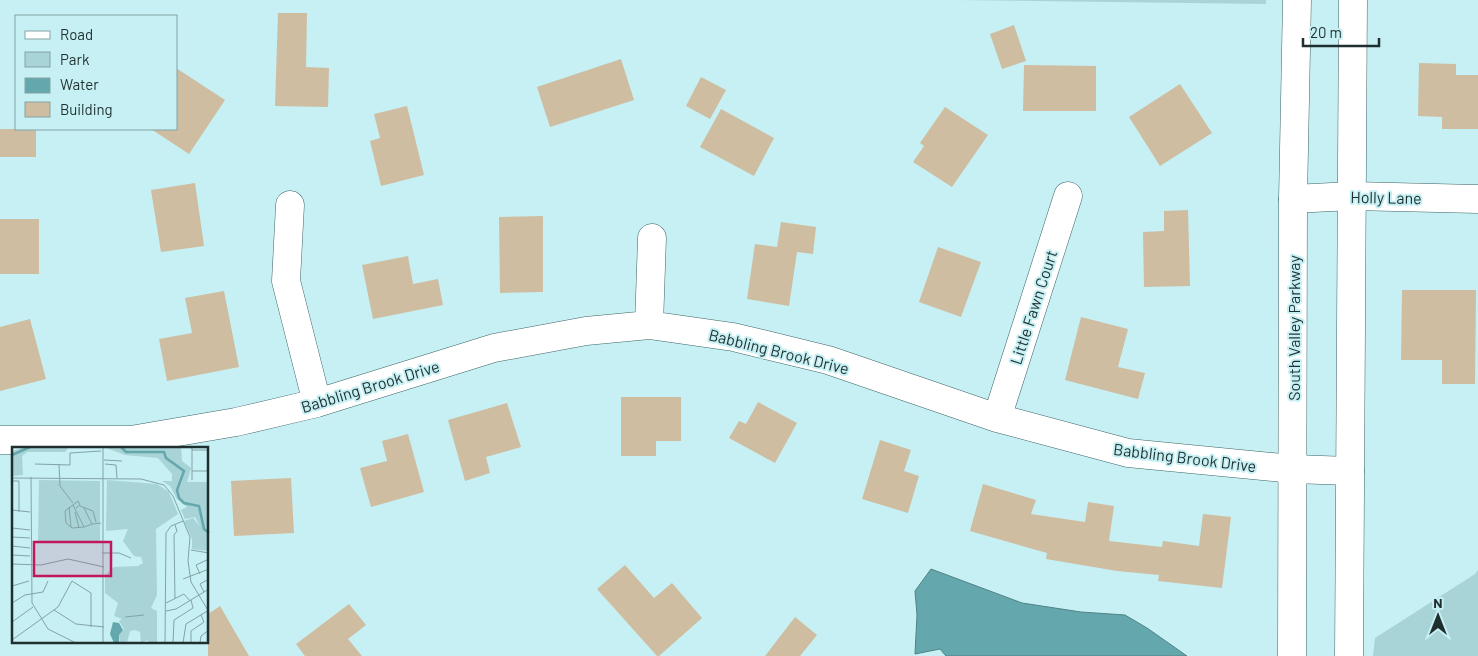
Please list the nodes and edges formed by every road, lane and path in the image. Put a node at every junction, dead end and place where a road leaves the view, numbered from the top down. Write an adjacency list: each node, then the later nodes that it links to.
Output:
1 (1297, 0): 6 (street, South Valley Parkway)
2 (1354, 0): 4 (street)
3 (1068, 196): 11 (street, Little Fawn Court)
4 (1352, 196): 5 (street, Holly Lane); 6 (street, Holly Lane); 14 (street)
5 (1478, 198)
6 (1293, 199): 13 (street, South Valley Parkway)
7 (290, 205): 10 (street)
8 (652, 238): 9 (street)
9 (649, 325): 10 (street, Babbling Brook Drive); 11 (street, Babbling Brook Drive)
10 (316, 403): 12 (street, Babbling Brook Drive)
11 (998, 418): 13 (street, Babbling Brook Drive)
12 (0, 440)
13 (1293, 468): 14 (street, Babbling Brook Drive); 15 (street, South Valley Parkway)
14 (1350, 471): 16 (street)
15 (1292, 656)
16 (1349, 656)

